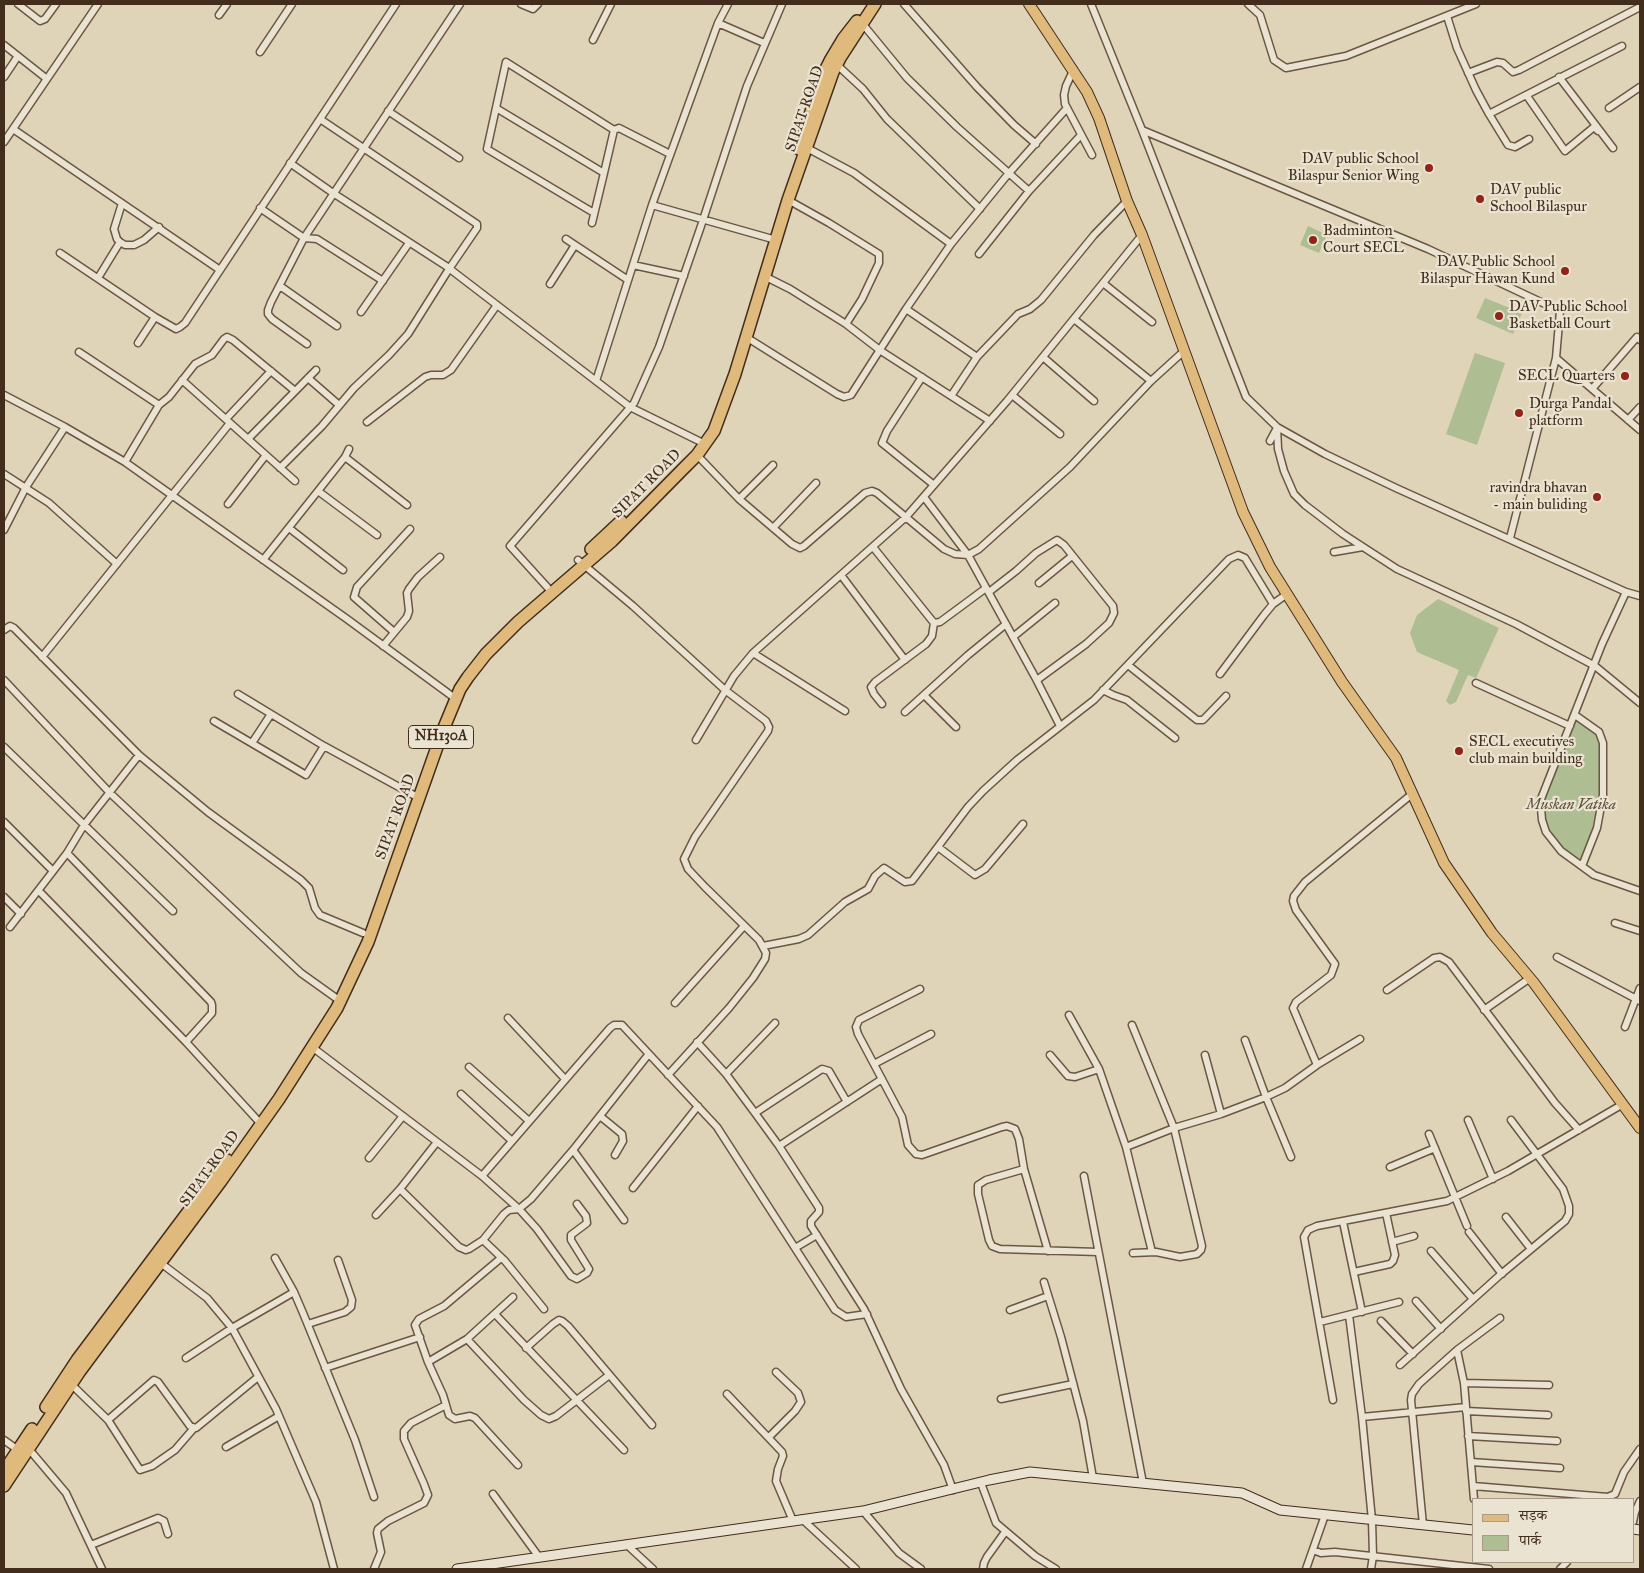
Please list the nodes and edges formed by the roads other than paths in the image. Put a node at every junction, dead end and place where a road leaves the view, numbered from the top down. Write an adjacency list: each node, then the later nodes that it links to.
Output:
1 (18, 4): 2 (street)
2 (56, 4)
3 (96, 4): 35 (street)
4 (227, 4): 20 (street)
5 (292, 4): 28 (street)
6 (396, 4): 43 (street)
7 (460, 4): 41 (street)
8 (521, 4): 9 (street)
9 (538, 4)
10 (611, 4): 24 (street)
11 (728, 4): 23 (street)
12 (782, 4): 25 (street)
13 (876, 4): 22 (highway, SIPAT ROAD / NH130A)
14 (904, 4): 51 (street)
15 (1029, 4): 31 (main road)
16 (1090, 4): 46 (street)
17 (1248, 4): 21 (street)
18 (1476, 4): 21 (street)
19 (1640, 7): 32 (street)
20 (220, 15)
21 (1447, 16): 32 (street)
22 (861, 22): 30 (highway, SIPAT ROAD / NH130A); 60 (street)
23 (718, 24): 25 (street); 55 (street)
24 (593, 40)
25 (764, 43): 70 (street)
26 (4, 45): 29 (street)
27 (1622, 46): 34 (street)
28 (260, 52)
29 (18, 56): 33 (street); 35 (street)
30 (834, 62): 53 (highway, SIPAT ROAD / NH130A); 68 (street); 76 (highway, SIPAT ROAD / NH130A)
31 (1073, 71): 39 (street); 64 (main road)
32 (1468, 73): 42 (street)
33 (4, 77)
34 (1559, 78): 37 (street); 47 (street)
35 (47, 79): 44 (street)
36 (1640, 87): 40 (street)
37 (1527, 96): 42 (street); 47 (street)
38 (496, 108): 45 (street); 59 (street); 69 (street)
39 (1067, 108): 48 (street); 51 (street)
40 (1609, 108)
41 (388, 111): 52 (street); 57 (street)
42 (1489, 114): 49 (street)
43 (320, 119): 52 (street); 58 (street)
44 (12, 129): 50 (street); 65 (street)
45 (614, 130): 55 (street); 59 (street)
46 (1142, 130): 111 (street); 134 (street)
47 (1598, 131): 54 (street)
48 (1081, 134): 56 (street); 61 (street)
49 (1529, 139)
50 (4, 142)
51 (1036, 144): 60 (street)
52 (364, 148): 62 (street); 84 (street)
53 (807, 148): 63 (highway, SIPAT ROAD / NH130A); 79 (street)
54 (1613, 148)
55 (670, 154): 66 (street)
56 (1092, 155)
57 (459, 158)
58 (290, 163): 62 (street); 67 (street)
59 (604, 172): 69 (street)
60 (1009, 173): 61 (street); 68 (street)
61 (1029, 191): 82 (street)
62 (333, 194): 74 (street); 78 (street)
63 (788, 200): 76 (highway, SIPAT ROAD / NH130A); 100 (street)
64 (1127, 201): 73 (main road); 109 (street)
65 (122, 203): 72 (street); 77 (street)
66 (652, 204): 70 (street); 83 (street)
67 (260, 208): 74 (street); 85 (street)
68 (980, 209): 79 (street)
69 (594, 214): 71 (street)
70 (703, 219): 76 (street); 86 (street)
71 (592, 223)
72 (159, 228): 77 (street); 85 (street)
73 (1142, 235): 91 (street); 107 (main road)
74 (304, 238): 90 (street); 93 (street)
75 (566, 239): 80 (street)
76 (772, 240): 87 (highway, SIPAT ROAD / NH130A); 139 (highway, SIPAT ROAD / NH130A)
77 (120, 242): 88 (street)
78 (410, 243): 84 (street); 90 (street)
79 (951, 244): 95 (street)
80 (576, 245): 89 (street); 92 (street)
81 (60, 253): 88 (street)
82 (979, 254)
83 (633, 264): 86 (street); 89 (street)
84 (449, 269): 94 (street); 126 (street)
85 (220, 270): 97 (street)
86 (684, 276): 127 (street)
87 (764, 276): 100 (street); 102 (highway, SIPAT ROAD / NH130A)
88 (98, 278): 97 (street)
89 (628, 280): 117 (street)
90 (382, 281): 96 (street)
91 (1104, 283): 98 (street); 99 (street)
92 (550, 284)
93 (280, 286): 101 (street); 105 (street)
94 (496, 305): 117 (street); 132 (street)
95 (906, 309): 106 (street); 109 (street)
96 (361, 312)
97 (155, 317): 104 (street)
98 (1074, 319): 110 (street); 118 (street)
99 (1152, 322)
100 (846, 324): 106 (street)
101 (336, 326)
102 (746, 337): 106 (street); 139 (highway, SIPAT ROAD / NH130A)
103 (1640, 340): 119 (street)
104 (138, 343)
105 (307, 344)
106 (881, 351): 114 (street)
107 (1184, 351): 118 (street); 180 (main road)
108 (79, 352): 125 (street)
109 (978, 357): 123 (street)
110 (1043, 357): 122 (street); 124 (street)
111 (1556, 358): 119 (street); 164 (street)
112 (316, 370): 115 (street)
113 (271, 371): 116 (street); 120 (street); 130 (street)
114 (922, 377): 123 (street); 150 (street)
115 (308, 378): 120 (street); 126 (street)
116 (182, 380): 125 (street); 130 (street)
117 (596, 381): 127 (street)
118 (1151, 381): 168 (street)
119 (1592, 390): 129 (street)
120 (295, 391): 137 (street)
121 (4, 395): 133 (street)
122 (1012, 395): 131 (street); 136 (street)
123 (951, 396): 131 (street)
124 (1094, 401)
125 (159, 404): 144 (street)
126 (338, 405): 146 (street)
127 (630, 407): 139 (street); 177 (street)
128 (1640, 407): 129 (street)
129 (1628, 420): 135 (street)
130 (228, 421): 137 (street); 153 (street)
131 (990, 421): 150 (street)
132 (367, 422)
133 (65, 427): 144 (street); 151 (street)
134 (1278, 427): 138 (street); 164 (street); 166 (street)
135 (1640, 430)
136 (1060, 434)
137 (248, 439): 141 (street)
138 (1270, 441)
139 (703, 442): 142 (highway, SIPAT ROAD / NH130A); 172 (highway, SIPAT ROAD / NH130A)
140 (350, 449): 143 (street)
141 (266, 455): 146 (street); 156 (street)
142 (697, 455): 155 (street); 172 (highway, SIPAT ROAD / NH130A)
143 (345, 457): 152 (street); 157 (street)
144 (125, 462): 153 (street)
145 (773, 465): 155 (street)
146 (280, 468): 148 (street)
147 (4, 474): 151 (street)
148 (295, 480)
149 (816, 483): 160 (street)
150 (934, 485): 154 (street)
151 (26, 487): 162 (street); 173 (street)
152 (318, 491): 159 (street); 163 (street)
153 (172, 496): 171 (street); 173 (street)
154 (924, 497): 158 (street); 168 (street)
155 (739, 499): 160 (street)
156 (228, 504)
157 (407, 505)
158 (906, 517): 160 (street); 165 (street); 168 (street)
159 (288, 528): 171 (street); 174 (street)
160 (773, 528)
161 (410, 529): 187 (street)
162 (4, 530)
163 (377, 535)
164 (1510, 538): 179 (street)
165 (873, 547): 175 (street); 184 (street)
166 (1363, 547): 167 (street); 194 (street)
167 (1334, 552)
168 (968, 555): 178 (street)
169 (1072, 556): 176 (street); 178 (street); 197 (street)
170 (440, 557): 187 (street)
171 (264, 560): 189 (street)
172 (581, 562): 177 (highway, SIPAT ROAD / NH130A); 199 (street); 204 (highway, SIPAT ROAD / NH130A)
173 (117, 564): 191 (street)
174 (343, 570)
175 (841, 575): 190 (street); 192 (street)
176 (1039, 583)
177 (548, 588): 204 (highway, SIPAT ROAD / NH130A)
178 (988, 590): 184 (street); 185 (street)
179 (1626, 592): 181 (street); 194 (street)
180 (1287, 594): 183 (street); 222 (main road)
181 (1640, 596)
182 (1055, 603): 188 (street)
183 (1274, 604): 193 (street); 195 (street)
184 (934, 623): 192 (street)
185 (1006, 624): 188 (street); 202 (street)
186 (4, 630): 191 (street)
187 (394, 632): 189 (street)
188 (1013, 637): 197 (street)
189 (383, 646): 204 (street)
190 (753, 653): 199 (street); 207 (street)
191 (42, 657): 220 (street)
192 (905, 660): 206 (street)
193 (1128, 665): 200 (street); 203 (street)
194 (1595, 666): 205 (street); 210 (street)
195 (1220, 674)
196 (4, 680): 221 (street)
197 (1037, 680): 212 (street)
198 (1476, 683): 213 (street)
199 (725, 690): 216 (street); 237 (street)
200 (1103, 690): 212 (street); 215 (street)
201 (238, 694): 209 (street)
202 (924, 695): 208 (street); 214 (street)
203 (1226, 696)
204 (453, 698): 223 (highway, SIPAT ROAD / NH130A)
205 (1640, 703)
206 (882, 704)
207 (845, 712)
208 (904, 712)
209 (271, 714): 217 (street); 219 (street)
210 (1575, 715): 213 (street); 229 (street)
211 (214, 721): 217 (street)
212 (1060, 726): 227 (street)
213 (1570, 726): 229 (street)
214 (956, 727)
215 (1174, 738)
216 (696, 740)
217 (252, 743): 219 (street)
218 (4, 746): 226 (street)
219 (324, 746): 223 (street)
220 (138, 756): 221 (street); 240 (street)
221 (110, 793): 226 (street); 247 (street)
222 (1412, 794): 243 (main road); 266 (street)
223 (416, 797): 240 (highway, SIPAT ROAD / NH130A); 261 (highway, SIPAT ROAD / NH130A)
224 (4, 822): 230 (street)
225 (1023, 824): 227 (street)
226 (84, 825): 228 (street); 234 (street)
227 (938, 847): 241 (street)
228 (66, 853): 230 (street); 259 (street)
229 (1582, 866): 232 (street)
230 (53, 871): 231 (street)
231 (39, 891): 235 (street); 259 (street)
232 (1640, 892)
233 (4, 897): 235 (street)
234 (173, 911)
235 (21, 914): 238 (street)
236 (1615, 923): 239 (street)
237 (744, 926): 241 (street); 249 (street)
238 (10, 927)
239 (1640, 931)
240 (363, 933): 247 (highway, SIPAT ROAD / NH130A)
241 (763, 946): 260 (street)
242 (1557, 957): 248 (street)
243 (1530, 978): 250 (street); 276 (main road)
244 (1640, 988): 248 (street)
245 (920, 989): 265 (street)
246 (1387, 990): 250 (street)
247 (336, 998): 285 (highway, SIPAT ROAD / NH130A)
248 (1638, 1000): 255 (street)
249 (676, 1003)
250 (1484, 1010): 288 (street)
251 (1069, 1015): 268 (street)
252 (508, 1018): 272 (street)
253 (775, 1023): 269 (street)
254 (1132, 1026): 286 (street)
255 (1625, 1027)
256 (931, 1034): 265 (street)
257 (1360, 1039): 266 (street)
258 (1245, 1040): 274 (street)
259 (186, 1042): 285 (street)
260 (697, 1042): 269 (street); 270 (street)
261 (312, 1046): 280 (street); 285 (highway, SIPAT ROAD / NH130A)
262 (648, 1055): 270 (street); 272 (street); 281 (street)
263 (1050, 1055): 268 (street)
264 (1205, 1055): 279 (street)
265 (874, 1064): 271 (street)
266 (1317, 1065): 274 (street)
267 (469, 1067): 284 (street)
268 (1099, 1069): 293 (street)
269 (726, 1074): 278 (street)
270 (668, 1075): 277 (street)
271 (882, 1079): 275 (street); 301 (street)
272 (565, 1080): 284 (street)
273 (461, 1094): 290 (street)
274 (1266, 1097): 279 (street); 298 (street)
275 (847, 1102): 278 (street); 292 (street)
276 (1623, 1104): 287 (main road); 288 (street)
277 (698, 1106): 305 (street); 319 (street)
278 (755, 1113): 292 (street)
279 (1221, 1114): 286 (street)
280 (403, 1116): 291 (street); 299 (street)
281 (600, 1116): 295 (street); 297 (street)
282 (1468, 1120): 304 (street)
283 (1511, 1120): 296 (street)
284 (529, 1121): 290 (street)
285 (259, 1122): 328 (highway, SIPAT ROAD / NH130A)
286 (1174, 1128): 293 (street); 324 (street)
287 (1640, 1128)
288 (1579, 1130): 296 (street)
289 (1429, 1134): 294 (street)
290 (512, 1141): 302 (street)
291 (437, 1142): 302 (street); 306 (street)
292 (779, 1146): 315 (street)
293 (1126, 1147): 324 (street)
294 (1436, 1148): 300 (street); 307 (street)
295 (573, 1150): 309 (street); 313 (street)
296 (1536, 1154): 304 (street); 320 (street)
297 (615, 1155)
298 (1291, 1157)
299 (370, 1158)
300 (1390, 1167)
301 (1024, 1169): 321 (street); 321 (street)
302 (482, 1176): 309 (street)
303 (1084, 1176): 323 (street)
304 (1493, 1179): 307 (street)
305 (633, 1188)
306 (400, 1189): 311 (street); 317 (street)
307 (1454, 1198): 310 (street); 331 (street)
308 (577, 1204): 309 (street)
309 (519, 1209): 317 (street)
310 (1386, 1213): 314 (street); 318 (street)
311 (376, 1215)
312 (1506, 1217): 320 (street)
313 (624, 1220)
314 (1343, 1222): 330 (street); 347 (street)
315 (817, 1235): 319 (street); 343 (street)
316 (1414, 1236): 318 (street)
317 (483, 1240): 327 (street)
318 (1392, 1242): 330 (street)
319 (795, 1248): 343 (street)
320 (1531, 1249): 331 (street)
321 (1048, 1250): 323 (street)
322 (1431, 1250): 336 (street)
323 (1098, 1252): 393 (street)
324 (1152, 1252): 325 (street)
325 (1133, 1253)
326 (275, 1258): 333 (street)
327 (501, 1258): 339 (street); 351 (street)
328 (157, 1260): 349 (street); 364 (highway, SIPAT ROAD / NH130A); 385 (highway, SIPAT ROAD / NH130A)
329 (338, 1260): 348 (street)
330 (1354, 1272): 341 (street)
331 (1502, 1274): 336 (street)
332 (1044, 1282): 334 (street)
333 (294, 1292): 348 (street); 349 (street)
334 (1048, 1296): 340 (street); 365 (street)
335 (512, 1297): 342 (street)
336 (1474, 1299): 350 (street)
337 (1416, 1301): 350 (street)
338 (1399, 1302): 341 (street)
339 (544, 1309)
340 (1010, 1310)
341 (1362, 1312): 344 (street)
342 (495, 1314): 352 (street); 353 (street)
343 (867, 1314): 397 (street)
344 (1349, 1315): 347 (street); 376 (street)
345 (1500, 1318): 354 (street)
346 (1381, 1321): 355 (street)
347 (1320, 1322): 370 (street)
348 (308, 1324): 359 (street)
349 (232, 1328): 356 (street); 362 (street)
350 (1441, 1329): 355 (street)
351 (420, 1336): 357 (street); 359 (street)
352 (467, 1339): 357 (street); 369 (street)
353 (526, 1348): 361 (street); 369 (street)
354 (1457, 1350): 363 (street); 373 (street)
355 (1413, 1354): 358 (street)
356 (186, 1358)
357 (428, 1362): 371 (street)
358 (1400, 1365)
359 (325, 1368): 399 (street)
360 (776, 1372): 381 (street)
361 (608, 1376): 369 (street); 378 (street)
362 (258, 1377): 375 (street); 379 (street)
363 (1464, 1382): 366 (street); 372 (street)
364 (71, 1384): 377 (street); 385 (highway, SIPAT ROAD / NH130A)
365 (1073, 1384): 368 (street); 392 (street)
366 (1549, 1385)
367 (727, 1394): 381 (street)
368 (1001, 1399)
369 (577, 1400): 387 (street)
370 (1333, 1400)
371 (446, 1404): 389 (street); 419 (street)
372 (1466, 1409): 373 (street); 374 (street); 380 (street)
373 (1413, 1412): 376 (street); 407 (street)
374 (1548, 1415)
375 (279, 1416): 384 (street); 418 (street)
376 (1362, 1417): 406 (street)
377 (108, 1420): 379 (street); 379 (street)
378 (652, 1425)
379 (194, 1428)
380 (1468, 1436): 383 (street); 388 (street)
381 (769, 1437): 405 (street)
382 (4, 1440): 385 (street)
383 (1557, 1441)
384 (226, 1447)
385 (23, 1449): 391 (highway, SIPAT ROAD / NH130A); 395 (highway, SIPAT ROAD / NH130A); 412 (street)
386 (1640, 1449): 396 (street)
387 (624, 1450)
388 (1470, 1462): 390 (street); 396 (street)
389 (518, 1465)
390 (1560, 1468)
391 (4, 1471)
392 (1093, 1478): 393 (street); 394 (street)
393 (1142, 1482): 403 (street)
394 (980, 1483): 397 (street); 409 (street)
395 (4, 1486)
396 (1473, 1486): 400 (street)
397 (953, 1490): 402 (street)
398 (493, 1494): 415 (street)
399 (374, 1497)
400 (1474, 1498)
401 (1640, 1501): 404 (street)
402 (863, 1511): 405 (street); 423 (street)
403 (1325, 1515): 406 (street); 413 (street)
404 (1634, 1517)
405 (797, 1520): 411 (street); 422 (street)
406 (1372, 1520): 407 (street); 414 (street)
407 (1423, 1525): 408 (street)
408 (1472, 1530)
409 (1005, 1532): 424 (street); 425 (street)
410 (168, 1534): 412 (street)
411 (626, 1544): 415 (street); 421 (street)
412 (91, 1545): 417 (street)
413 (1313, 1550): 414 (street); 426 (street)
414 (1373, 1556): 427 (street); 428 (street)
415 (540, 1557): 416 (street)
416 (488, 1567): 420 (street)
417 (102, 1569)
418 (334, 1569)
419 (374, 1569)
420 (463, 1569)
421 (653, 1569)
422 (856, 1569)
423 (921, 1569)
424 (983, 1569)
425 (1056, 1569)
426 (1306, 1569)
427 (1371, 1569)
428 (1487, 1569)

